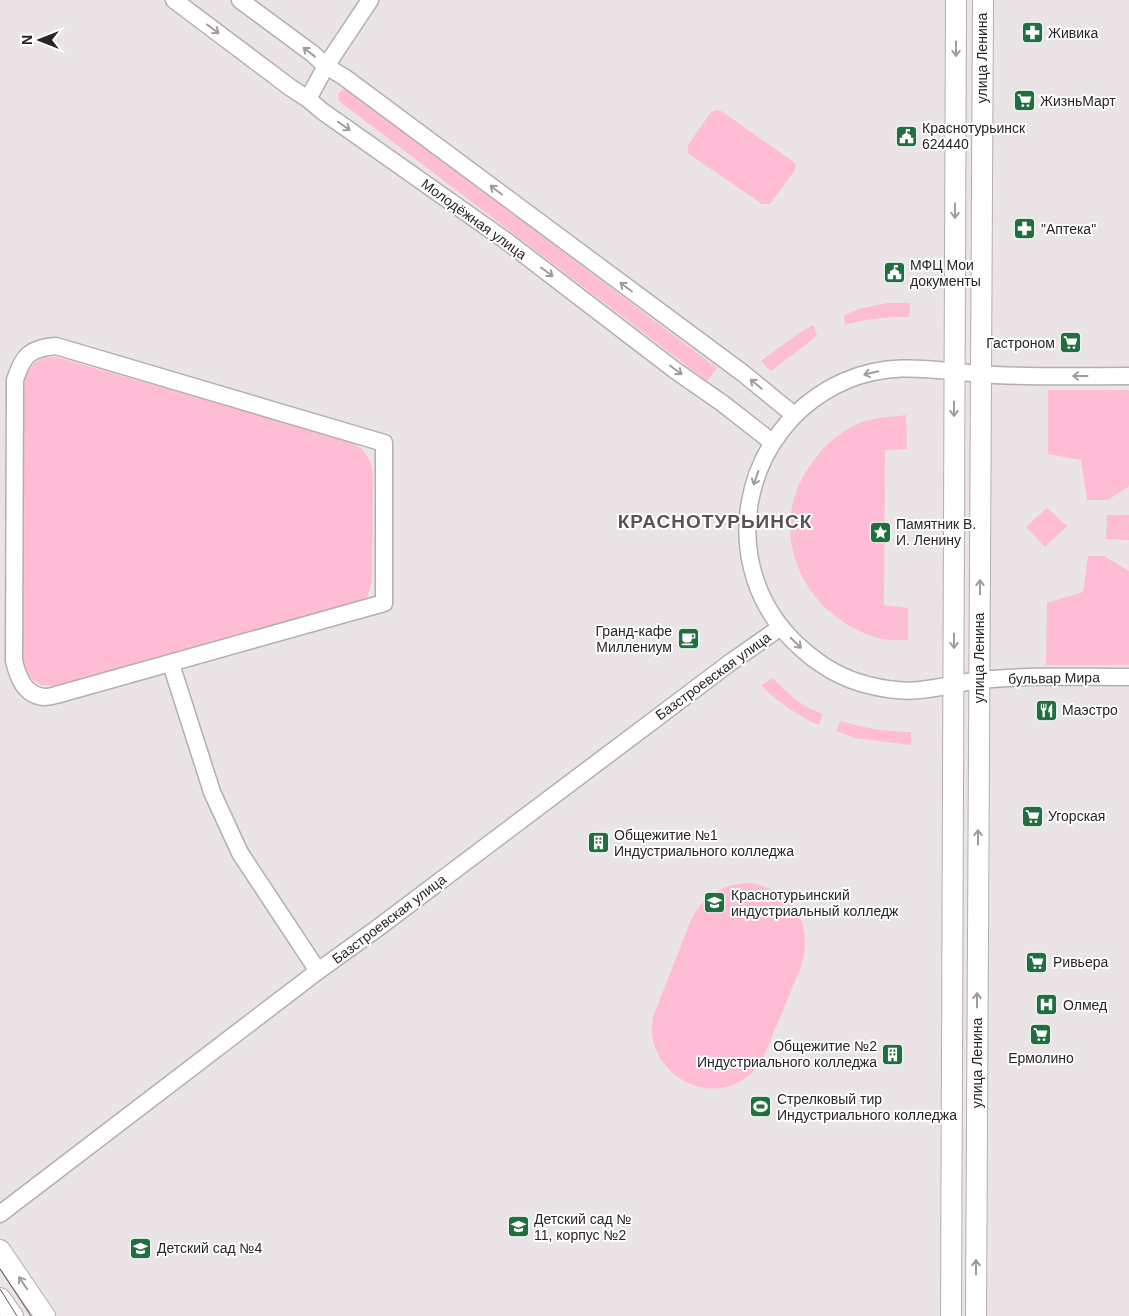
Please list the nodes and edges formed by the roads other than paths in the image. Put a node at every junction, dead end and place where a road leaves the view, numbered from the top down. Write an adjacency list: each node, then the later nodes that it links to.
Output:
1 (174, 0): 7 (street, Молодёжная улица, one-way to 7)
2 (240, 0): 6 (street, one-way to 2)
3 (370, 0): 6 (street)
4 (956, 0): 8 (street, улица Ленина, one-way to 8)
5 (983, 0): 9 (street, улица Ленина)
6 (326, 66): 7 (street); 13 (street, one-way to 6)
7 (308, 99): 14 (street, Молодёжная улица, one-way to 14)
8 (955, 332): 9 (street); 10 (street, улица Ленина)
9 (981, 333): 11 (street, улица Ленина)
10 (955, 371): 11 (street, бульвар Мира); 13 (street, бульвар Мира, one-way to 13); 19 (street, улица Ленина, one-way to 19)
11 (981, 374): 12 (street, one-way to 11); 18 (street, улица Ленина, one-way to 11)
12 (1129, 376)
13 (794, 415): 14 (street, бульвар Мира)
14 (772, 442): 15 (street, бульвар Мира, one-way to 15)
15 (781, 627): 19 (street, бульвар Мира, one-way to 19); 22 (street, Базстроевская улица)
16 (171, 664): 16 (street); 22 (street)
17 (1129, 677): 18 (street, бульвар Мира)
18 (979, 680): 19 (street, бульвар Мира); 21 (street, улица Ленина)
19 (953, 684): 20 (street, улица Ленина)
20 (953, 729): 21 (street); 28 (street, улица Ленина)
21 (979, 729): 29 (street, улица Ленина, one-way to 21)
22 (318, 971): 23 (street, Базстроевская улица)
23 (0, 1214)
24 (0, 1250): 27 (street, one-way to 24)
25 (0, 1298): 26 (street)
26 (13, 1316)
27 (45, 1316)
28 (951, 1316)
29 (976, 1316)

